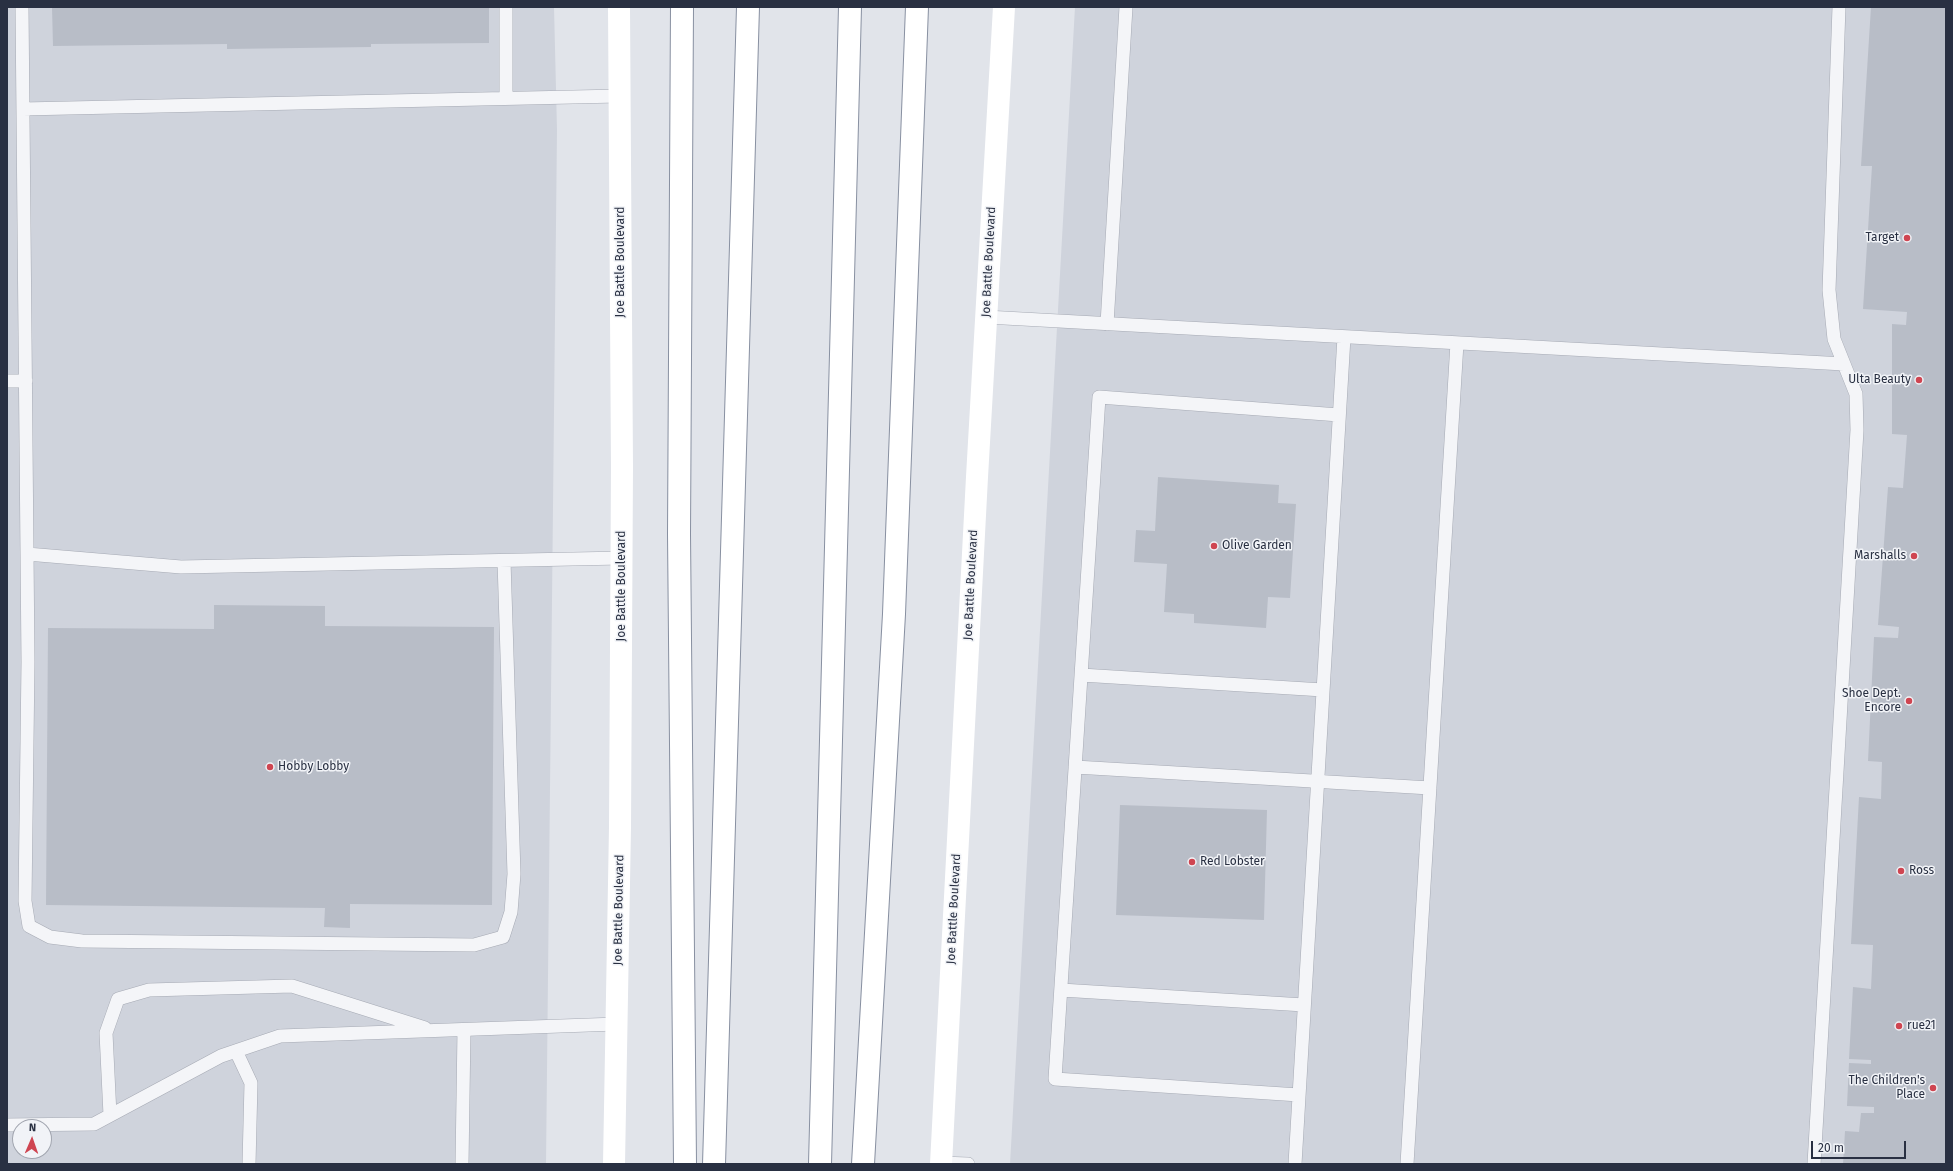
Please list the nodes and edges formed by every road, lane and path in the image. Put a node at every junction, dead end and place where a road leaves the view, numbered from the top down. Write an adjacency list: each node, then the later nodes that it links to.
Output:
1 (22, 7): 13 (lane)
2 (506, 7): 12 (lane)
3 (619, 7): 11 (main road, Joe Battle Boulevard)
4 (682, 7): 42 (main road)
5 (748, 7): 43 (main road)
6 (850, 7): 44 (main road)
7 (917, 7): 45 (main road)
8 (1004, 7): 14 (main road, Joe Battle Boulevard)
9 (1126, 7): 15 (lane)
10 (1839, 7): 18 (lane)
11 (619, 96): 12 (lane); 23 (main road, Joe Battle Boulevard)
12 (506, 98): 13 (lane)
13 (23, 109): 20 (lane)
14 (986, 317): 15 (lane); 46 (main road, Joe Battle Boulevard)
15 (1107, 324): 16 (lane)
16 (1344, 337): 17 (lane); 21 (lane)
17 (1457, 343): 18 (lane); 29 (lane)
18 (1844, 364): 50 (lane)
19 (7, 381): 20 (lane)
20 (26, 381): 22 (lane)
21 (1339, 415): 25 (lane); 26 (lane)
22 (27, 554): 24 (lane); 24 (lane)
23 (622, 558): 24 (lane); 32 (main road, Joe Battle Boulevard)
24 (504, 560)
25 (1081, 675): 26 (lane); 27 (lane)
26 (1323, 690): 28 (lane)
27 (1075, 768): 28 (lane); 30 (lane)
28 (1317, 782): 29 (lane); 31 (lane)
29 (1430, 788): 49 (lane)
30 (1061, 990): 31 (lane); 36 (lane)
31 (1304, 1004): 36 (lane)
32 (617, 1024): 33 (lane); 41 (main road, Joe Battle Boulevard)
33 (464, 1030): 34 (lane); 40 (lane)
34 (433, 1031): 35 (lane); 37 (lane)
35 (236, 1051): 37 (lane); 39 (lane)
36 (1299, 1095): 48 (lane)
37 (110, 1115): 38 (lane)
38 (7, 1125)
39 (249, 1164)
40 (462, 1164)
41 (614, 1164)
42 (685, 1164)
43 (714, 1164)
44 (820, 1164)
45 (862, 1164)
46 (941, 1164): 47 (lane)
47 (968, 1164)
48 (1294, 1164)
49 (1407, 1164)
50 (1814, 1164)

